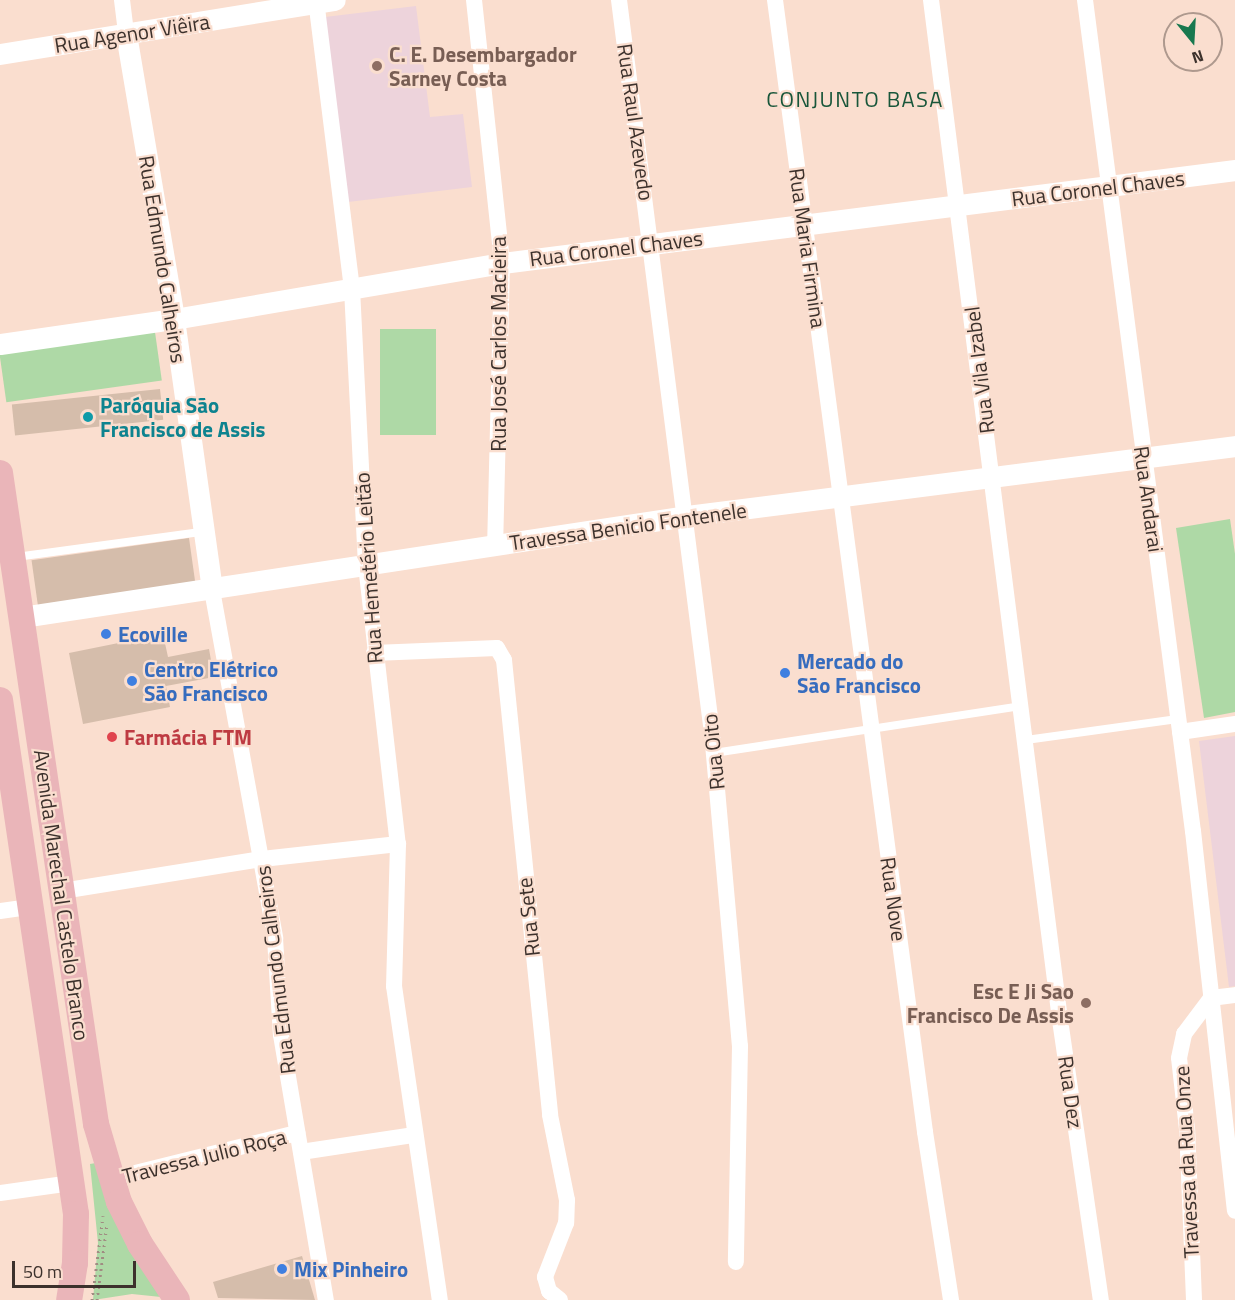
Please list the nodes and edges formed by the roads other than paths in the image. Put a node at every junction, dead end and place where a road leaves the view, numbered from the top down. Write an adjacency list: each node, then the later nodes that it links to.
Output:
1 (122, 0): 8 (street, Rua Edmundo Calheiros)
2 (474, 0): 15 (street, Rua José Carlos Macieira)
3 (619, 0): 14 (street, Rua Raul Azevedo)
4 (775, 0): 13 (street, Rua Maria Firmina)
5 (931, 0): 12 (street, Rua Vila Izabel)
6 (1085, 0): 11 (street, Rua Andarai)
7 (322, 1): 8 (street, Rua Agenor Viêira); 16 (street, Rua Hemetério Leitão)
8 (126, 34): 9 (street, Rua Agenor Viêira); 17 (street, Rua Edmundo Calheiros)
9 (0, 54)
10 (1235, 170): 11 (street, Rua Coronel Chaves)
11 (1108, 186): 12 (street, Rua Coronel Chaves); 20 (street, Rua Andarai)
12 (959, 205): 13 (street, Rua Coronel Chaves); 22 (street, Rua Vila Izabel)
13 (805, 224): 14 (street, Rua Coronel Chaves); 23 (street, Rua Maria Firmina)
14 (652, 244): 15 (street, Rua Coronel Chaves); 24 (street, Rua Oito)
15 (502, 263): 16 (street, Rua Coronel Chaves); 26 (street, Rua José Carlos Macieira)
16 (352, 289): 17 (street, Rua Coronel Chaves); 28 (street, Rua Hemetério Leitão)
17 (174, 319): 18 (street, Rua Coronel Chaves); 25 (street, Rua Edmundo Calheiros)
18 (0, 344)
19 (1235, 446): 20 (street, Travessa Benicio Fontenele)
20 (1143, 457): 22 (street, Travessa Benicio Fontenele); 35 (street, Rua Andarai)
21 (0, 473): 27 (main road, Avenida Marechal Castelo Branco)
22 (992, 476): 23 (street, Travessa Benicio Fontenele); 33 (street, Rua Vila Izabel)
23 (841, 497): 24 (street, Travessa Benicio Fontenele); 36 (street, Rua Nove)
24 (687, 516): 26 (street, Travessa Benicio Fontenele); 38 (street, Rua Oito)
25 (205, 531): 27 (lane); 29 (street, Rua Edmundo Calheiros)
26 (495, 545): 28 (street, Travessa Benicio Fontenele)
27 (12, 557): 30 (main road, Avenida Marechal Castelo Branco)
28 (366, 565): 29 (street, Travessa Benicio Fontenele); 31 (street, Rua Hemetério Leitão)
29 (212, 590): 30 (street, Travessa Benicio Fontenele); 40 (street, Rua Edmundo Calheiros)
30 (22, 617): 41 (main road, Avenida Marechal Castelo Branco)
31 (374, 653): 39 (street, Rua Hemetério Leitão); 58 (street, Rua Sete)
32 (0, 700): 42 (main road, Avenida Marechal Castelo Branco)
33 (1022, 706): 36 (lane); 37 (street, Rua Vila Izabel)
34 (1235, 724): 35 (street)
35 (1179, 725): 37 (lane); 45 (street, Rua Andarai)
36 (871, 729): 38 (lane); 59 (street, Rua Nove)
37 (1026, 740): 60 (street, Rua Dez)
38 (714, 753): 53 (street, Rua Oito)
39 (398, 844): 40 (street); 47 (street, Rua Hemetério Leitão)
40 (262, 860): 41 (street); 46 (street, Rua Edmundo Calheiros)
41 (62, 891): 51 (main road, Avenida Marechal Castelo Branco)
42 (30, 907): 43 (street); 49 (main road, Avenida Marechal Castelo Branco)
43 (0, 911)
44 (1235, 995): 45 (street)
45 (1211, 998): 52 (street, Rua Andarai); 61 (street, Travessa da Rua Onze)
46 (297, 1133): 48 (street, Rua Edmundo Calheiros); 51 (street, Travessa Julio Roça)
47 (413, 1135): 48 (street); 57 (street, Rua Hemetério Leitão)
48 (301, 1152): 56 (street, Rua Edmundo Calheiros)
49 (71, 1183): 50 (street); 54 (main road, Avenida Marechal Castelo Branco)
50 (0, 1192)
51 (112, 1200): 55 (main road, Avenida Marechal Castelo Branco)
52 (1235, 1211)
53 (736, 1262)
54 (69, 1300)
55 (177, 1300)
56 (326, 1300)
57 (440, 1300)
58 (561, 1300)
59 (951, 1300)
60 (1101, 1300)
61 (1194, 1300)

